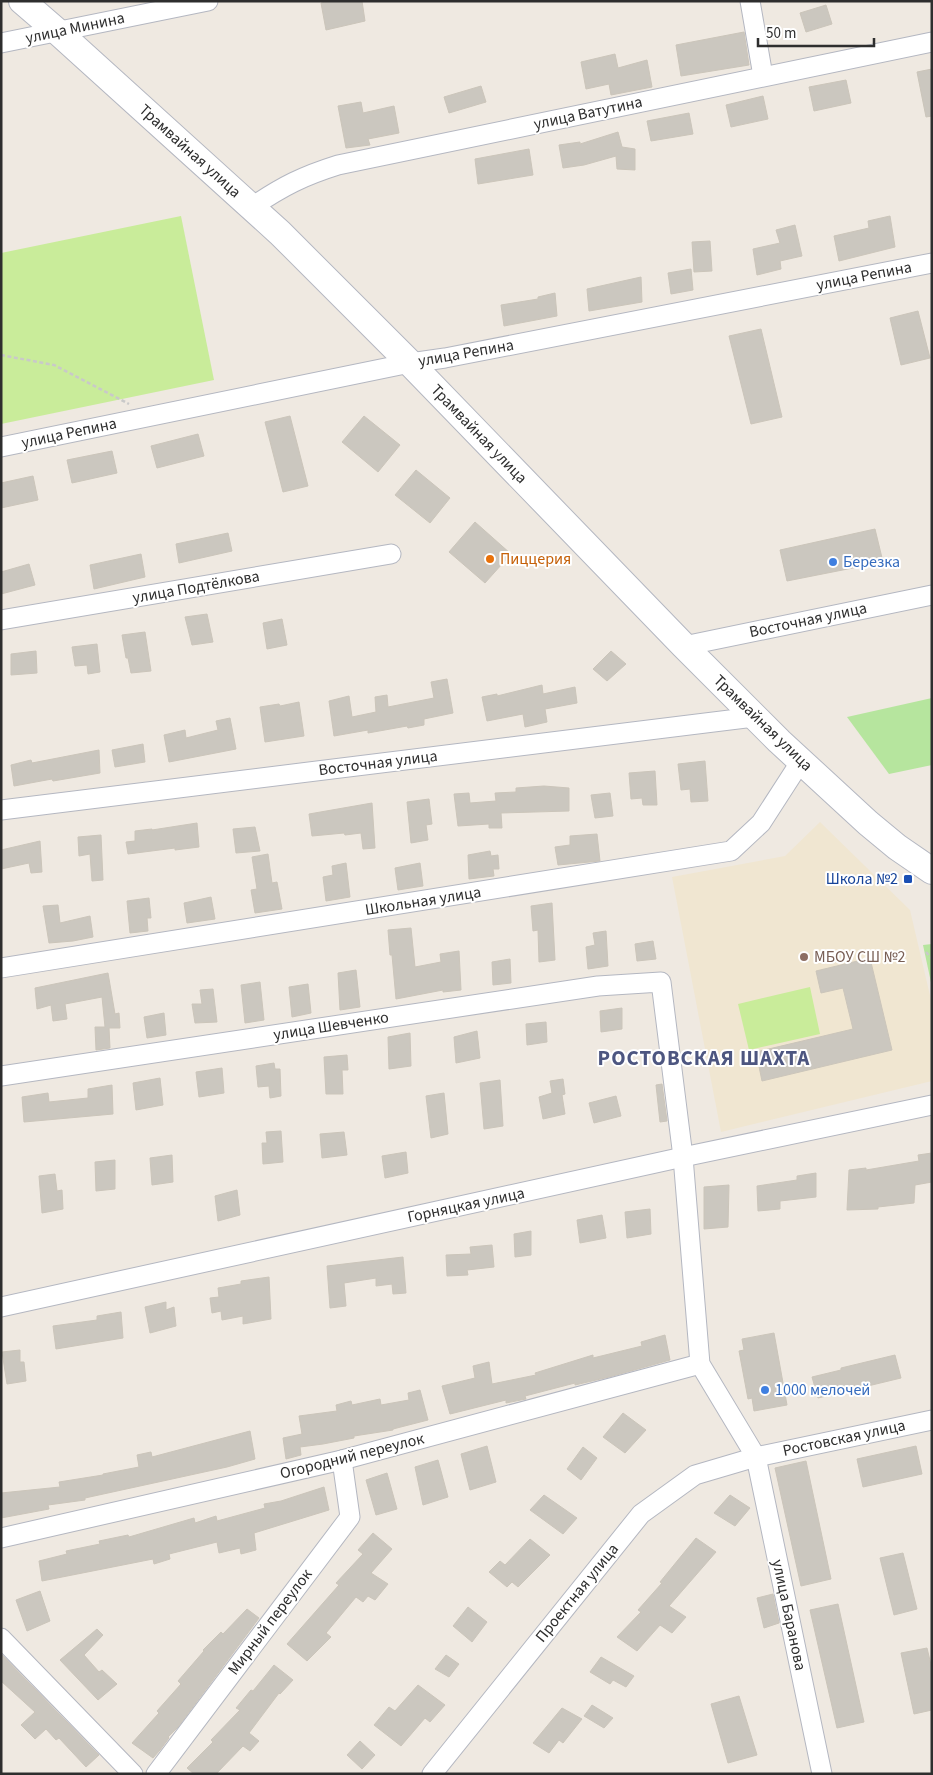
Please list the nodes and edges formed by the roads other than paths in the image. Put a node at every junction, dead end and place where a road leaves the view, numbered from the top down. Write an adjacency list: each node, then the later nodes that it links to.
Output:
1 (22, 1): 4 (street, Трамвайная улица)
2 (208, 1): 4 (street, улица Минина)
3 (750, 1): 7 (street)
4 (58, 32): 6 (street, улица Минина); 8 (street, Трамвайная улица)
5 (932, 42): 7 (street, улица Ватутина)
6 (1, 43)
7 (763, 76): 8 (street, улица Ватутина)
8 (252, 207): 10 (street, Трамвайная улица)
9 (932, 263): 10 (street, улица Репина)
10 (410, 363): 11 (street, улица Репина); 15 (street, Трамвайная улица)
11 (1, 447)
12 (391, 554): 14 (street, улица Подтёлкова)
13 (932, 594): 15 (street, Восточная улица)
14 (1, 620)
15 (684, 646): 16 (street, Трамвайная улица)
16 (754, 716): 17 (street, Трамвайная улица); 18 (street, Восточная улица)
17 (801, 761): 19 (street, Трамвайная улица); 20 (street, Школьная улица)
18 (1, 810)
19 (932, 871)
20 (1, 968)
21 (1, 1076): 23 (street, улица Шевченко)
22 (932, 1105): 23 (street, Горняцкая улица)
23 (683, 1157): 24 (street, Горняцкая улица); 25 (street)
24 (1, 1307)
25 (700, 1364): 27 (street, улица Баранова); 28 (street, Огородний переулок)
26 (932, 1420): 27 (street, Ростовская улица)
27 (756, 1457): 33 (street, Проектная улица); 34 (street, улица Баранова)
28 (342, 1460): 29 (street, Огородний переулок); 32 (street, Мирный переулок)
29 (1, 1538)
30 (1, 1638): 31 (street)
31 (133, 1774)
32 (156, 1774)
33 (432, 1774)
34 (822, 1774)

